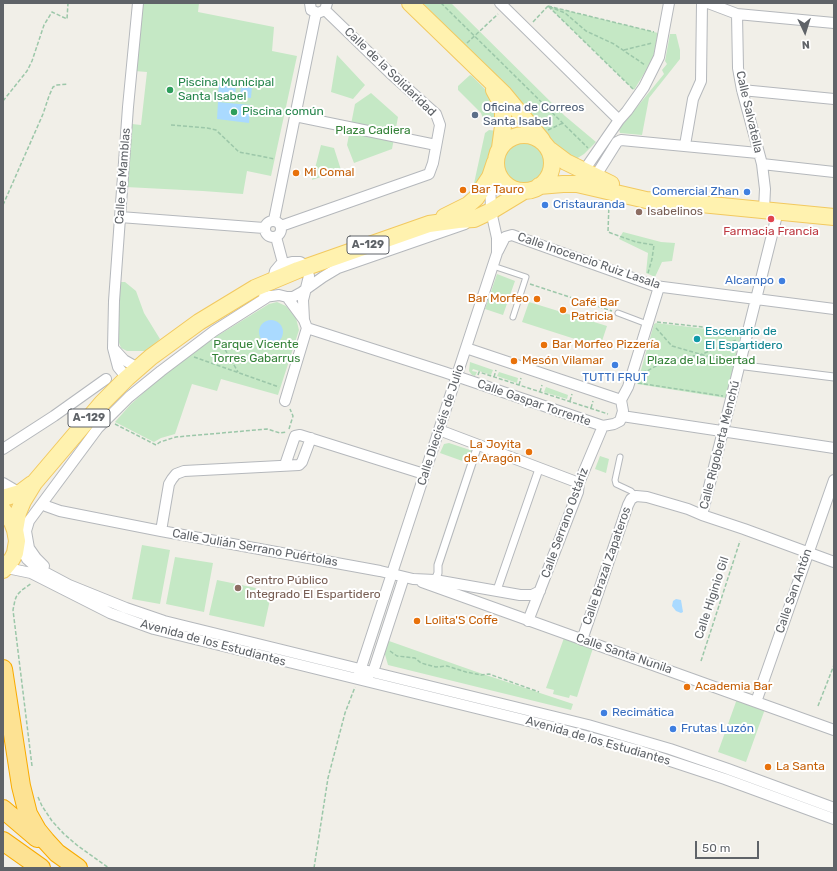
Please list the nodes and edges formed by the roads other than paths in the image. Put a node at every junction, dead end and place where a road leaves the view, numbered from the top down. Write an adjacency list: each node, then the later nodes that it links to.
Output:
1 (138, 3): 31 (street, Calle de Mamblas)
2 (310, 3): 8 (street, Calle de la Solidaridad)
3 (410, 3): 11 (main road)
4 (669, 3): 15 (street)
5 (702, 3): 18 (street)
6 (708, 3): 9 (street)
7 (502, 5): 15 (street)
8 (322, 9): 14 (street); 17 (street, Calle de la Solidaridad)
9 (737, 14): 10 (street); 12 (street, Calle Salvatella)
10 (834, 23)
11 (488, 80): 16 (main road); 20 (main road)
12 (742, 90): 13 (street); 19 (street, Calle Salvatella)
13 (834, 99)
14 (294, 116): 17 (street); 33 (street)
15 (619, 120): 23 (street)
16 (543, 142): 20 (main road); 23 (main road); 25 (main road)
17 (436, 145): 33 (street, Calle de la Solidaridad)
18 (684, 145): 19 (street); 23 (street)
19 (758, 153): 21 (street, Calle Salvatella)
20 (498, 155): 24 (main road, A-129); 26 (main road)
21 (762, 164): 22 (street); 29 (street, Calle Salvatella)
22 (834, 172)
23 (589, 174): 27 (main road)
24 (490, 177): 28 (street, Calle Dieciséis de Julio); 34 (main road, A-129)
25 (539, 186): 26 (main road); 27 (main road)
26 (524, 191): 28 (main road, A-129)
27 (670, 201): 29 (main road)
28 (491, 211): 32 (main road, A-129); 37 (street, Calle Dieciséis de Julio)
29 (771, 211): 30 (main road); 44 (street, Calle Rigoberta Menchú)
30 (834, 216)
31 (120, 217): 35 (street); 50 (street, Calle de Mamblas)
32 (474, 219): 34 (main road, A-129); 42 (street)
33 (277, 223): 35 (street); 36 (street)
34 (429, 224): 40 (main road, A-129)
35 (264, 228): 36 (street)
36 (276, 237): 38 (street)
37 (497, 253): 39 (street, Calle Dieciséis de Julio); 41 (street, Calle Inocencio Ruiz Lasala)
38 (283, 263): 40 (street); 43 (street)
39 (493, 266): 47 (lane); 51 (street, Calle Dieciséis de Julio)
40 (307, 267): 42 (street); 43 (main road, A-129)
41 (659, 287): 44 (street, Calle Inocencio Ruiz Lasala); 49 (street)
42 (306, 288): 43 (street); 48 (street)
43 (277, 293): 48 (street); 53 (main road, A-129); 78 (street)
44 (757, 299): 45 (street, Calle Inocencio Ruiz Lasala); 62 (street, Calle Rigoberta Menchú)
45 (834, 309)
46 (618, 313): 49 (lane)
47 (513, 317)
48 (305, 324): 54 (street, Calle Gaspar Torrente); 58 (street)
49 (651, 324): 57 (street)
50 (113, 348): 53 (street); 53 (street, Calle de Mamblas)
51 (466, 348): 54 (street, Calle Dieciséis de Julio); 57 (street)
52 (745, 366): 55 (street)
53 (133, 374): 74 (main road, A-129)
54 (456, 376): 60 (street, Calle Gaspar Torrente); 61 (street, Calle Dieciséis de Julio)
55 (834, 377)
56 (106, 379): 65 (street)
57 (621, 400): 59 (street)
58 (285, 401)
59 (622, 416): 60 (street, Calle Gaspar Torrente); 62 (street)
60 (603, 426): 72 (street, Calle Serrano Ostáriz)
61 (439, 430): 64 (street); 70 (street, Calle Dieciséis de Julio)
62 (724, 431): 66 (street); 80 (street, Calle Rigoberta Menchú)
63 (310, 438): 68 (street); 68 (street); 70 (street)
64 (478, 445): 69 (street); 88 (street)
65 (3, 448)
66 (834, 448)
67 (620, 457): 76 (lane)
68 (285, 465): 81 (street)
69 (541, 468): 72 (street); 89 (street)
70 (424, 474): 86 (street, Calle Dieciséis de Julio)
71 (834, 480): 83 (street, Calle San Antón)
72 (579, 482): 90 (street, Calle Serrano Ostáriz)
73 (3, 483): 75 (street)
74 (34, 484): 75 (main road, A-129); 82 (main road, A-129)
75 (20, 492): 77 (main road, A-129)
76 (636, 496): 80 (street); 93 (street, Calle Brazal Zapateros)
77 (3, 498)
78 (43, 502): 81 (street, Calle Julián Serrano Puértolas); 82 (street)
79 (3, 510): 82 (main road)
80 (702, 516): 83 (street)
81 (161, 531): 86 (street, Calle Julián Serrano Puértolas)
82 (20, 540): 85 (main road, A-129); 91 (street, Avenida de los Estudiantes); 91 (street, Avenida de los Estudiantes)
83 (808, 553): 84 (street); 98 (street, Calle San Antón)
84 (834, 562)
85 (5, 569): 97 (street, Avenida de los Estudiantes)
86 (392, 573): 87 (street, Calle Julián Serrano Puértolas); 95 (street, Calle Dieciséis de Julio)
87 (409, 578): 88 (street, Calle Julián Serrano Puértolas); 92 (street, Calle Santa Nunila); 96 (street)
88 (435, 580): 89 (street, Calle Julián Serrano Puértolas)
89 (497, 590): 90 (street, Calle Julián Serrano Puértolas)
90 (540, 591): 92 (street, Calle Serrano Ostáriz)
91 (102, 598): 95 (street, Avenida de los Estudiantes)
92 (528, 621): 93 (street, Calle Santa Nunila)
93 (582, 640): 98 (street, Calle Santa Nunila)
94 (3, 669): 104 (highway)
95 (360, 669): 96 (street, Avenida de los Estudiantes); 97 (street)
96 (373, 672): 97 (street); 100 (street, Avenida de los Estudiantes)
97 (354, 685): 102 (street, Avenida de los Estudiantes)
98 (756, 702): 99 (street, Calle Santa Nunila)
99 (834, 730)
100 (834, 808)
101 (3, 809): 104 (highway)
102 (834, 820)
103 (3, 840): 105 (highway)
104 (57, 853): 106 (highway)
105 (41, 868)
106 (78, 868)

